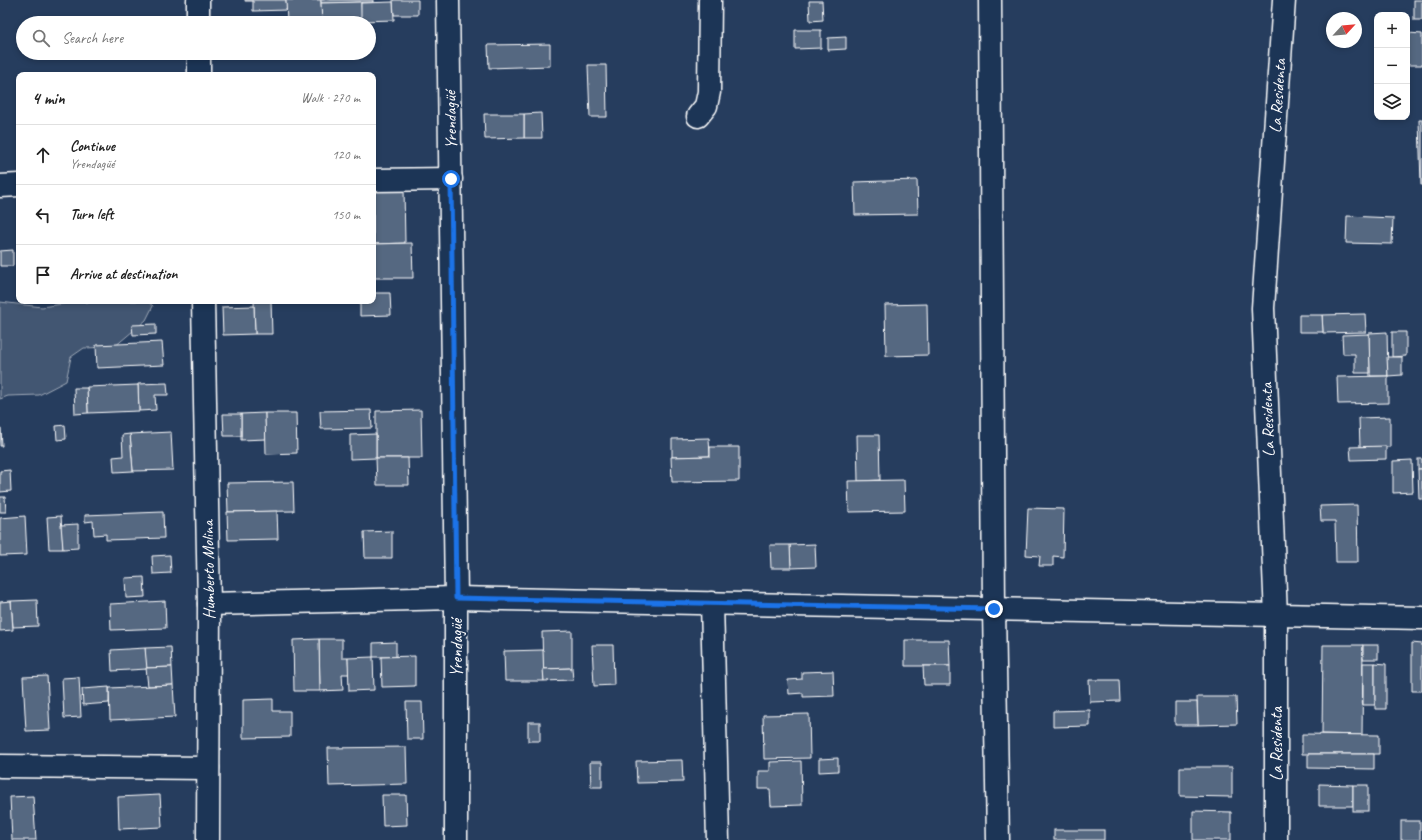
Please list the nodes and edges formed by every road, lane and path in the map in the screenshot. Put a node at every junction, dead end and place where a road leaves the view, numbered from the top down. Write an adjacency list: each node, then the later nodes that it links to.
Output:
1 (198, 0): 6 (street)
2 (448, 0): 10 (street, Yrendagüé)
3 (710, 0): 9 (street)
4 (990, 0): 18 (street)
5 (1284, 0): 19 (street, La Residenta)
6 (198, 16)
7 (199, 60): 8 (street)
8 (199, 72)
9 (698, 116)
10 (451, 179): 11 (street); 15 (street, Yrendagüé)
11 (376, 180)
12 (16, 185): 13 (street)
13 (0, 186)
14 (203, 304): 17 (street, Humberto Molina)
15 (456, 598): 16 (street); 17 (street); 24 (street, Yrendagüé)
16 (712, 603): 18 (street); 25 (street)
17 (209, 604): 22 (street, Humberto Molina)
18 (994, 609): 19 (street); 26 (street)
19 (1276, 616): 20 (street); 27 (street, La Residenta)
20 (1422, 618)
21 (0, 766): 22 (street)
22 (208, 768): 23 (street, Humberto Molina)
23 (208, 840)
24 (456, 840)
25 (718, 840)
26 (998, 840)
27 (1276, 840)

